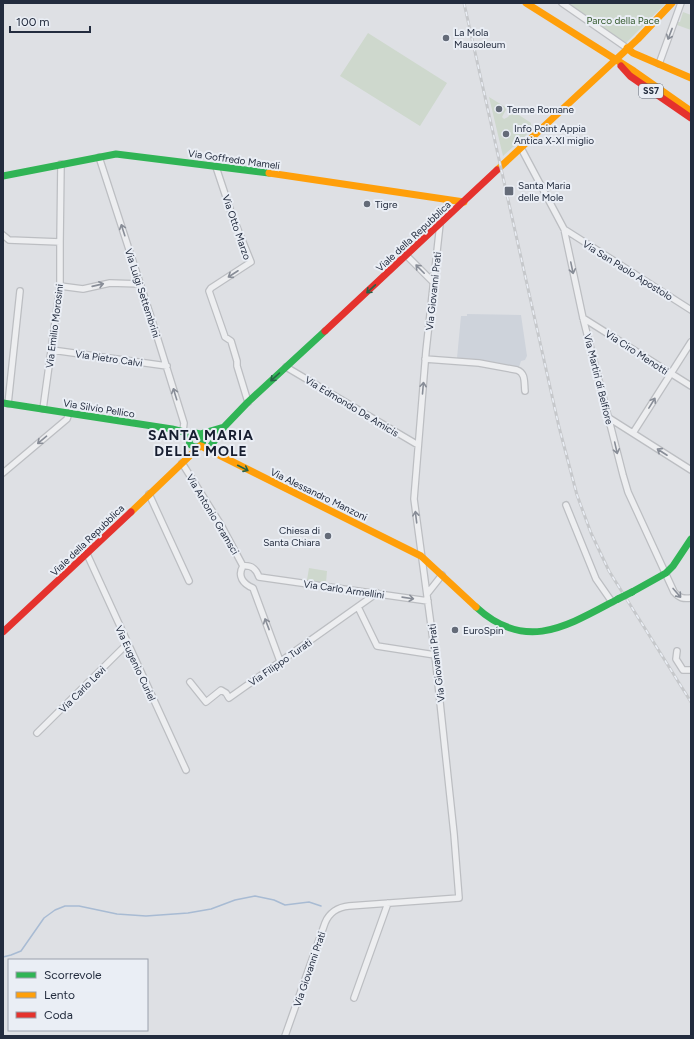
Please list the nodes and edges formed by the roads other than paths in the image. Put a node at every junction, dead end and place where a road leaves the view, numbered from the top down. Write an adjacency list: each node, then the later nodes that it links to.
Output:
1 (526, 3): 6 (street, SS7)
2 (533, 3): 6 (street, SS7)
3 (562, 3): 7 (street)
4 (672, 3): 7 (street)
5 (682, 3): 9 (street, one-way to 9)
6 (560, 24): 8 (street, SS7)
7 (630, 51): 8 (street); 9 (street)
8 (614, 59): 11 (street, SS7); 12 (street, SS7); 13 (street, Viale della Repubblica)
9 (659, 64): 10 (street)
10 (691, 78)
11 (691, 111)
12 (691, 118)
13 (521, 148): 18 (street, Viale della Repubblica); 20 (street, Via Martiri di Belfiore)
14 (98, 157): 15 (street, Via Goffredo Mameli); 16 (street, Via Goffredo Mameli); 25 (street, Via Luigi Settembrini, one-way to 14)
15 (61, 164): 17 (street, Via Goffredo Mameli); 22 (street, Via Emilio Morosini)
16 (216, 167): 18 (street, Via Goffredo Mameli); 38 (street, Via Otto Marzo, one-way to 38)
17 (3, 176)
18 (464, 202): 19 (street, Viale della Repubblica)
19 (440, 224): 23 (street, Viale della Repubblica); 24 (street, Via Giovanni Prati)
20 (564, 230): 28 (street, Via San Paolo Apostolo); 29 (street, Via Martiri di Belfiore, one-way to 29)
21 (3, 235): 22 (street)
22 (60, 242): 26 (street, Via Emilio Morosini)
23 (406, 255): 24 (street, one-way to 23); 34 (street, Viale della Repubblica, one-way to 34)
24 (433, 282): 32 (street, Via Giovanni Prati)
25 (141, 284): 26 (street, one-way to 25); 33 (street, Via Luigi Settembrini)
26 (60, 286): 31 (street, Via Emilio Morosini)
27 (20, 291): 39 (street)
28 (691, 310)
29 (583, 318): 35 (street, Via Ciro Menotti); 42 (street, Via Martiri di Belfiore)
30 (691, 342): 35 (street)
31 (52, 350): 33 (street, Via Pietro Calvi); 40 (street, Via Emilio Morosini)
32 (426, 358): 37 (street); 49 (street, Via Giovanni Prati, one-way to 32)
33 (167, 366): 44 (street, Via Luigi Settembrini, one-way to 33)
34 (286, 367): 38 (street, Viale della Repubblica, one-way to 38); 49 (street, Via Edmondo De Amicis)
35 (671, 373): 36 (street, Via Ciro Menotti); 45 (street, one-way to 35)
36 (691, 386)
37 (525, 391)
38 (248, 402): 43 (street, Viale della Repubblica)
39 (5, 403): 40 (street, Via Silvio Pellico)
40 (43, 409): 41 (street, Via Silvio Pellico)
41 (69, 413): 44 (street, Via Silvio Pellico); 54 (street, one-way to 54)
42 (609, 418): 45 (street); 61 (street, Via Martiri di Belfiore, one-way to 61)
43 (224, 427): 47 (street); 51 (street, Viale della Repubblica)
44 (183, 431): 46 (street, Via Silvio Pellico)
45 (633, 433): 53 (street, one-way to 45)
46 (192, 434): 47 (street); 48 (street)
47 (200, 434): 50 (street)
48 (190, 443): 50 (street); 52 (street)
49 (418, 445): 59 (street, Via Giovanni Prati, one-way to 49)
50 (200, 446): 51 (street, Via Alessandro Manzoni); 52 (street, Viale della Repubblica)
51 (208, 450): 59 (street, Via Alessandro Manzoni, one-way to 59)
52 (183, 462): 55 (street, Viale della Repubblica); 60 (street, Via Antonio Gramsci)
53 (691, 470)
54 (3, 473)
55 (149, 494): 58 (street, Viale della Repubblica); 63 (street)
56 (566, 505): 68 (street)
57 (691, 539): 61 (street)
58 (87, 554): 70 (street, Viale della Repubblica); 71 (street, Via Eugenio Curiel)
59 (421, 556): 62 (street, Via Alessandro Manzoni); 65 (street, Via Giovanni Prati)
60 (244, 566): 64 (street, Via Carlo Armellini); 74 (street, one-way to 60)
61 (666, 573): 66 (street, Via Martiri di Belfiore, one-way to 66); 68 (street, Via Alessandro Manzoni, bridge)
62 (442, 575): 65 (street); 68 (street, Via Alessandro Manzoni)
63 (189, 581)
64 (377, 593): 67 (street, Via Carlo Armellini, one-way to 67); 69 (street, Via Filippo Turati)
65 (427, 594): 67 (street, Via Giovanni Prati)
66 (691, 598)
67 (428, 601): 73 (street, Via Giovanni Prati)
68 (615, 601)
69 (358, 607): 73 (street); 74 (street, Via Filippo Turati)
70 (3, 632)
71 (127, 644): 77 (street, Via Carlo Levi); 78 (street, Via Eugenio Curiel)
72 (677, 651): 75 (street)
73 (435, 655): 79 (street, Via Giovanni Prati)
74 (280, 661): 76 (street, Via Filippo Turati)
75 (691, 670)
76 (190, 682)
77 (37, 733)
78 (186, 770)
79 (388, 903): 80 (street); 81 (street, Via Giovanni Prati)
80 (354, 998)
81 (285, 1036)

